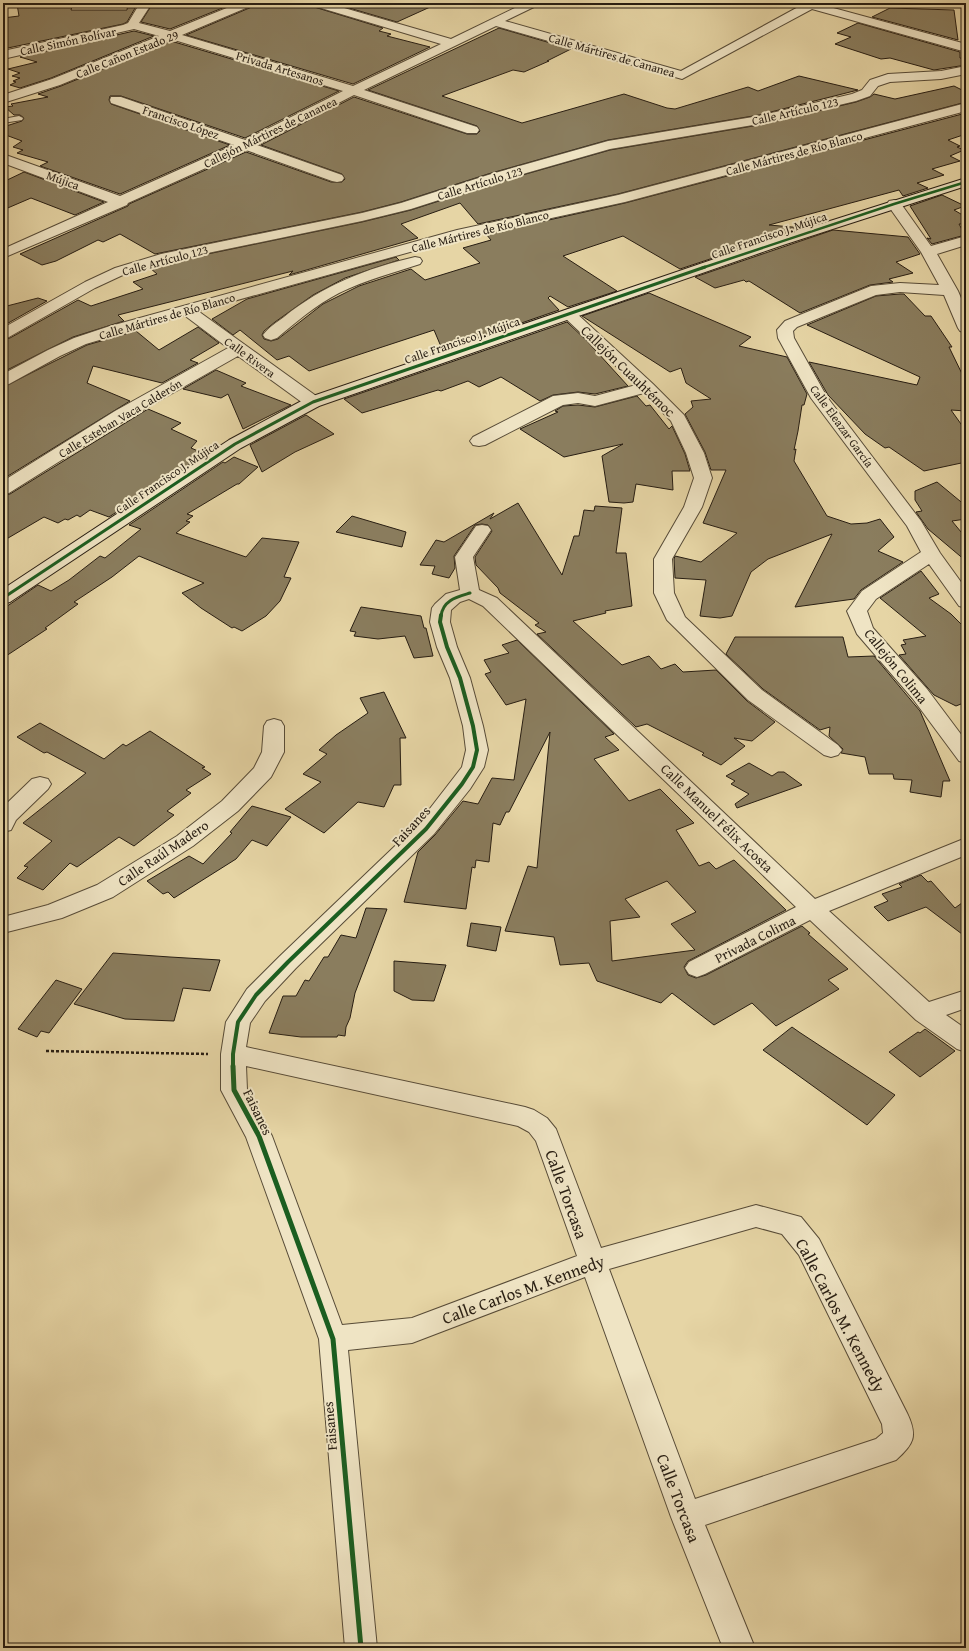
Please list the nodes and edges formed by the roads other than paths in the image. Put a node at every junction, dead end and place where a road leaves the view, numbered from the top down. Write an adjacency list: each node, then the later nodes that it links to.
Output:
1 (6, 3): 7 (street)
2 (146, 3): 9 (street)
3 (249, 3): 10 (street, Calle Cañon Estado 29)
4 (315, 3): 11 (street)
5 (534, 3): 8 (street, Callejón Mártires de Cananea)
6 (806, 4): 8 (street, Calle Mártires de Cananea); 12 (street)
7 (3, 6)
8 (494, 22): 11 (street, Callejón Mártires de Cananea)
9 (132, 25): 10 (street, Privada Artesanos); 13 (street, Calle Simón Bolívar)
10 (173, 35): 15 (street, Privada Artesanos); 16 (street, Calle Cañon Estado 29)
11 (452, 43): 15 (street, Callejón Mártires de Cananea)
12 (966, 48)
13 (3, 56)
14 (966, 70): 36 (street, Calle Artículo 123)
15 (353, 91): 21 (street, Privada Artesanos); 22 (street, Callejón Mártires de Cananea)
16 (3, 99)
17 (116, 100): 22 (street, Francisco López)
18 (966, 107): 28 (street, Calle Mártires de Río Blanco)
19 (19, 118): 20 (lane)
20 (3, 121)
21 (472, 130)
22 (246, 145): 24 (street, Francisco López); 26 (street, Callejón Mártires de Cananea)
23 (3, 158): 26 (street, Mújica)
24 (337, 178)
25 (966, 182): 27 (street, Calle Francisco J. Mújica)
26 (122, 202): 31 (street, Callejón Mártires de Cananea)
27 (894, 204): 30 (street); 34 (street, Calle Francisco J. Mújica)
28 (506, 223): 33 (street, Calle Mártires de Río Blanco); 37 (street)
29 (966, 240): 30 (street)
30 (928, 252): 32 (street)
31 (3, 254)
32 (950, 291): 35 (street); 45 (street, Calle Eleazar García)
33 (187, 310): 38 (street, Calle Rivera); 39 (street, Calle Mártires de Río Blanco)
34 (569, 314): 40 (street, Callejón Cuauhtémoc); 41 (street, Calle Francisco J. Mújica)
35 (966, 328)
36 (3, 334)
37 (271, 335)
38 (239, 349): 41 (street, Calle Rivera); 43 (street, Calle Esteban Vaca Calderón)
39 (3, 381)
40 (647, 387): 42 (street); 50 (street, Callejón Cuauhtémoc)
41 (313, 402): 47 (street, Calle Francisco J. Mújica)
42 (479, 441)
43 (3, 489)
44 (482, 530): 46 (street)
45 (931, 554): 48 (street, Calle Eleazar García); 51 (street, Callejón Colima)
46 (470, 593): 55 (street, Calle Manuel Félix Acosta); 61 (street, Faisanes)
47 (3, 598)
48 (966, 602)
49 (274, 726): 56 (street, Calle Raúl Madero)
50 (831, 750)
51 (966, 756)
52 (40, 784): 53 (street)
53 (3, 825)
54 (966, 846): 55 (street)
55 (812, 909): 57 (street, Privada Colima); 59 (street, Calle Manuel Félix Acosta)
56 (3, 925)
57 (697, 968)
58 (966, 1000): 59 (street)
59 (925, 1013): 60 (street, Calle Manuel Félix Acosta)
60 (966, 1042)
61 (233, 1054): 62 (street, Calle Torcasa); 63 (street, Faisanes)
62 (592, 1262): 63 (street, Calle Carlos M. Kennedy); 64 (street, Calle Torcasa); 64 (street, Calle Carlos M. Kennedy)
63 (333, 1339): 65 (street, Faisanes)
64 (686, 1517): 66 (street, Calle Torcasa)
65 (361, 1648)
66 (739, 1648)

